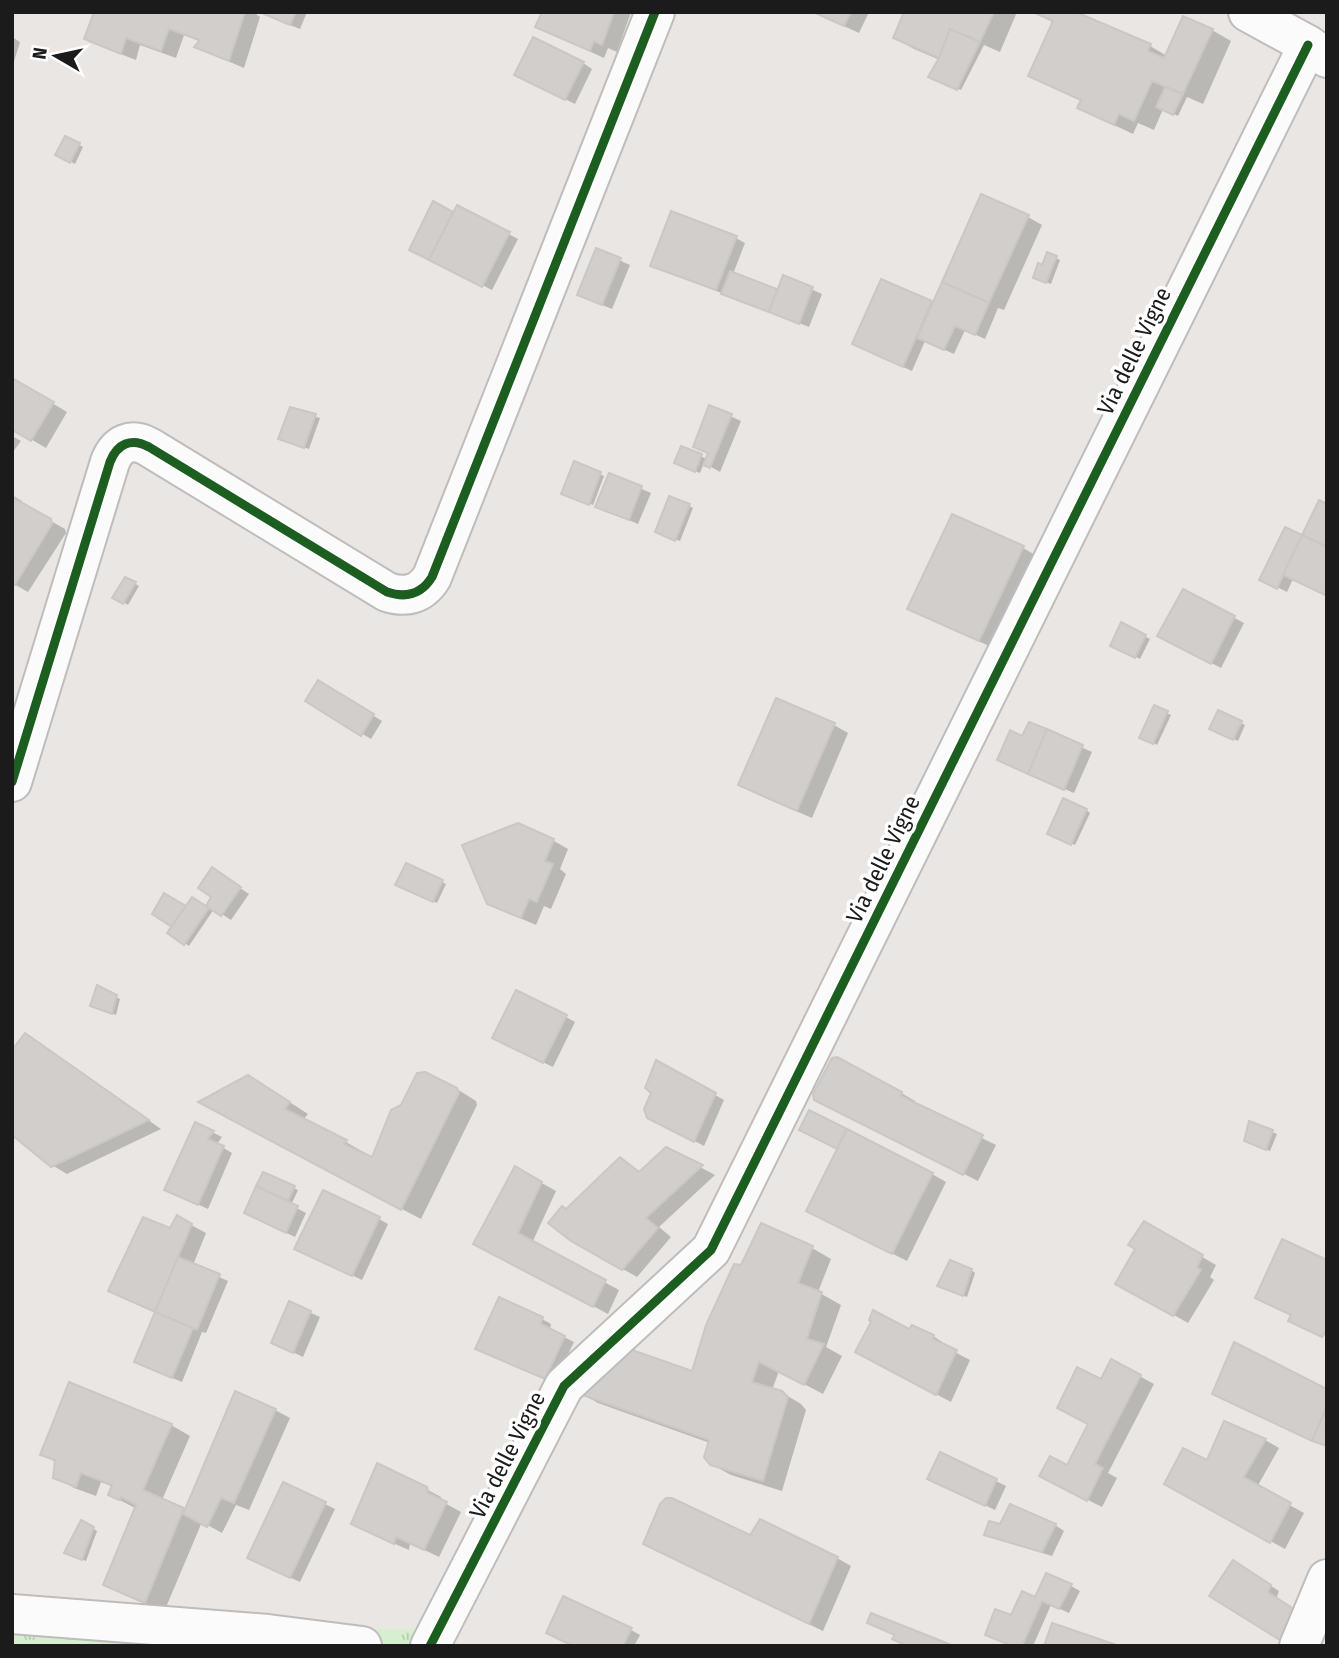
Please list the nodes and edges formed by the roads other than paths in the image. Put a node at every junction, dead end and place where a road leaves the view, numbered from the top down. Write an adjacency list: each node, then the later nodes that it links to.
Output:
1 (655, 12): 4 (street)
2 (1248, 12): 3 (street)
3 (1317, 51): 8 (street, Via delle Vigne)
4 (12, 782)
5 (1327, 1579): 9 (street)
6 (12, 1614): 7 (street)
7 (362, 1646)
8 (430, 1646)
9 (1299, 1646)

